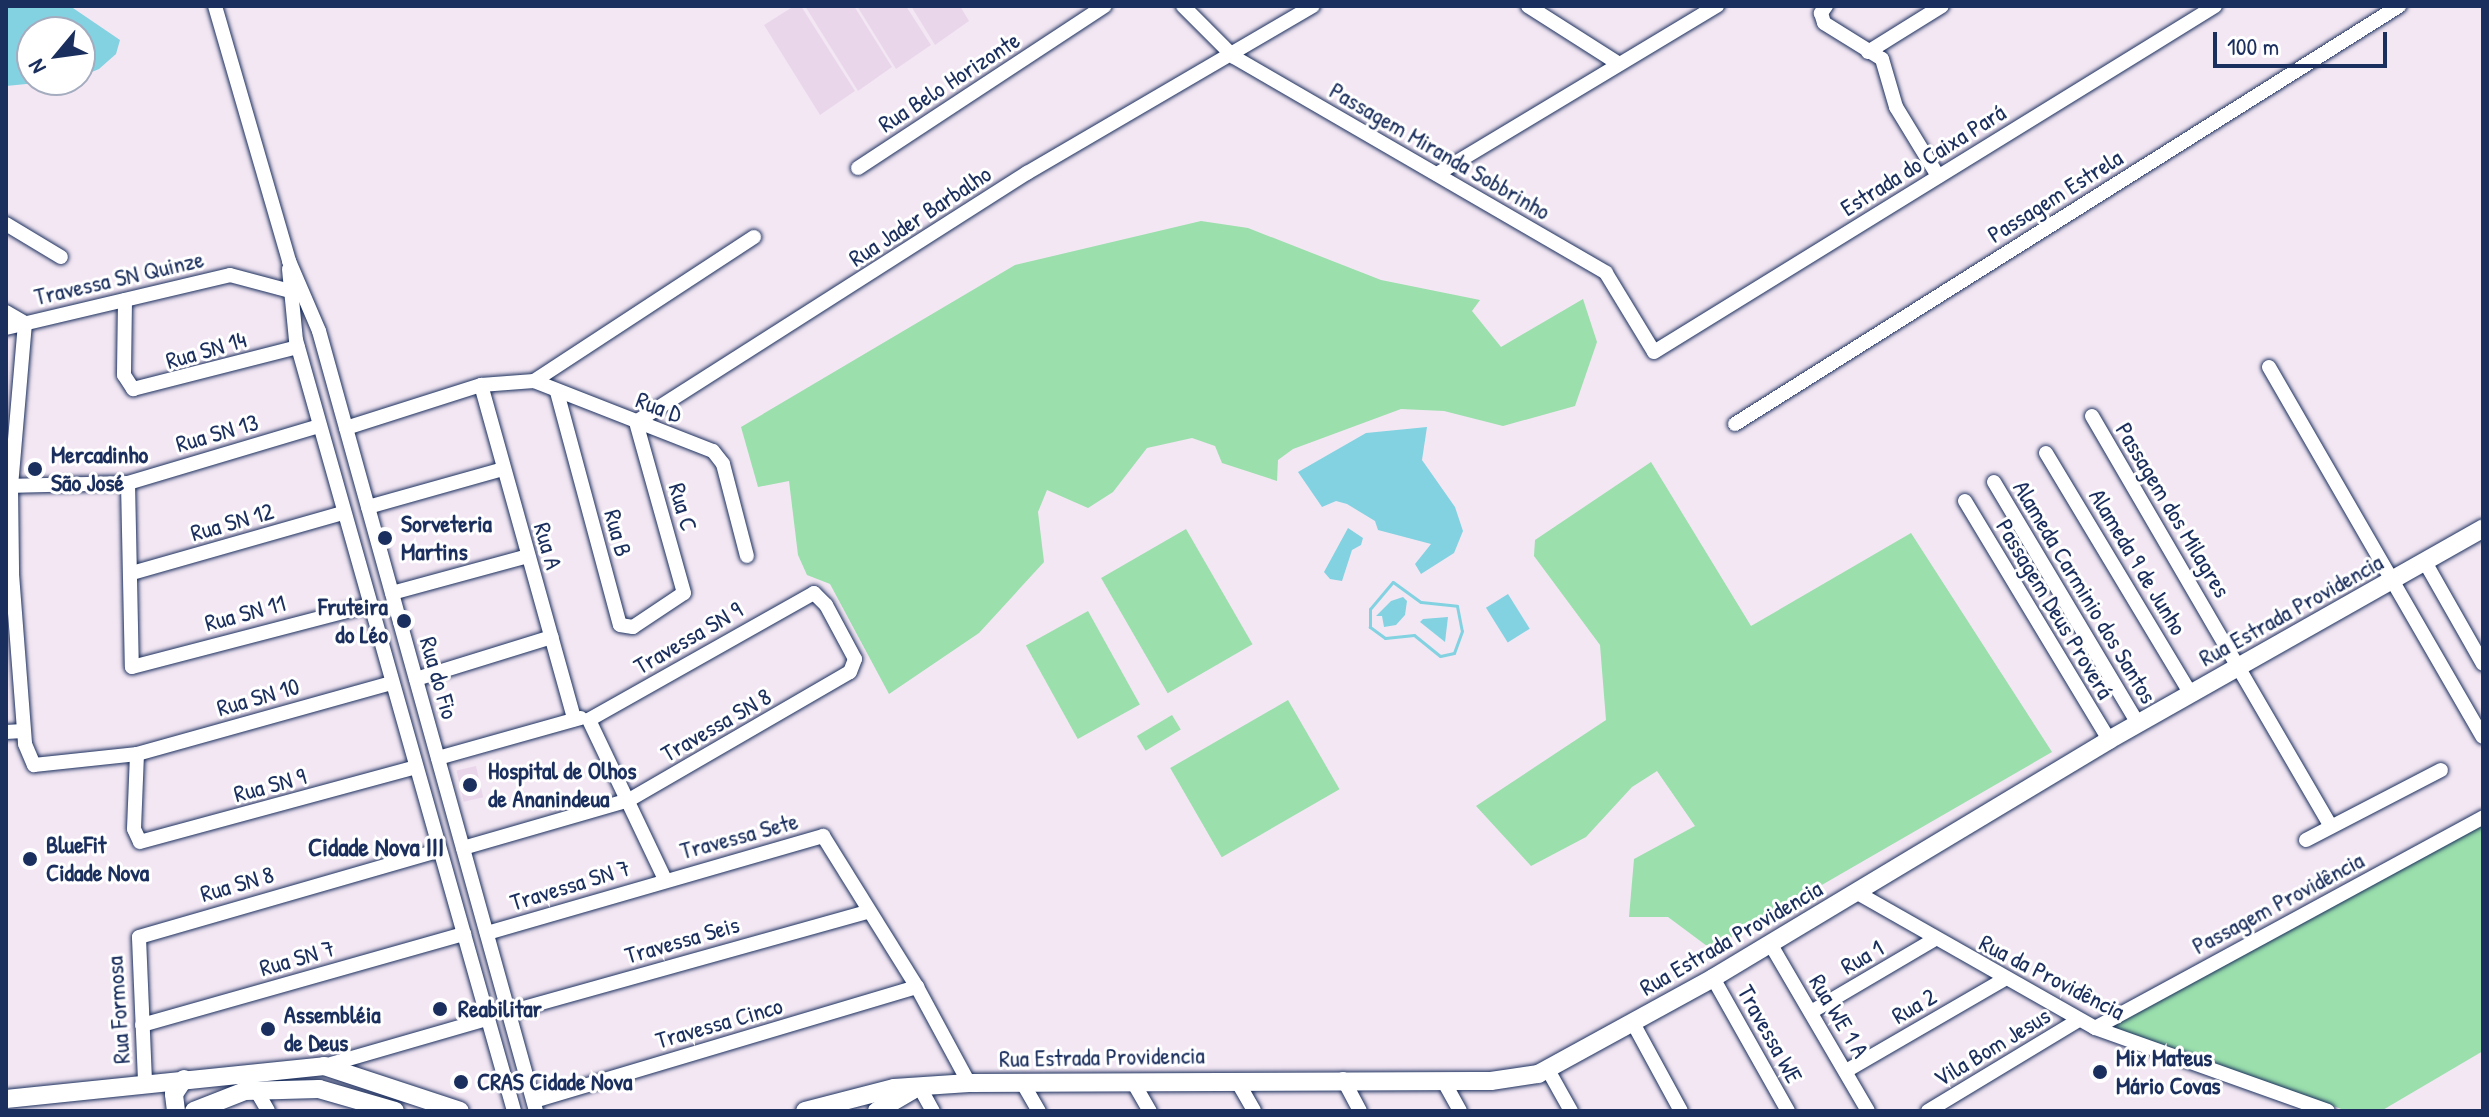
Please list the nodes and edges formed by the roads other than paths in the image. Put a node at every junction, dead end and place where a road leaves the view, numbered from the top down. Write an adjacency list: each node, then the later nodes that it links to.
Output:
1 (215, 6): 20 (street, Rua do Fio)
2 (1105, 6): 14 (street, Rua Belo Horizonte)
3 (1183, 6): 12 (street, Passagem Miranda Sobbrinho)
4 (1313, 6): 12 (street, Rua Jader Barbalho)
5 (1528, 6): 13 (street)
6 (1826, 6): 11 (street)
7 (1942, 6): 11 (street)
8 (2215, 6): 16 (street, Estrada do Caixa Pará)
9 (2399, 6): 33 (street, Passagem Estrela)
10 (1708, 8): 13 (street)
11 (1868, 52): 16 (street)
12 (1234, 57): 15 (street, Passagem Miranda Sobbrinho); 32 (street, Rua Jader Barbalho)
13 (1619, 64): 15 (street)
14 (858, 168)
15 (1437, 174): 26 (street, Passagem Miranda Sobbrinho)
16 (1938, 176): 26 (street, Estrada do Caixa Pará)
17 (6, 224): 19 (street)
18 (754, 237): 28 (street)
19 (61, 257)
20 (296, 292): 21 (street, Travessa SN Quinze); 25 (street, Rua do Fio); 35 (street, Rua do Fio)
21 (125, 300): 23 (street, Travessa SN Quinze); 25 (street, Rua SN 14)
22 (6, 312): 23 (street)
23 (25, 323): 24 (street, Travessa SN Quinze); 40 (street)
24 (6, 328)
25 (298, 347): 34 (street, Rua do Fio)
26 (1654, 352)
27 (2269, 367): 50 (street)
28 (534, 381): 29 (street, Rua D); 30 (street, Rua D)
29 (481, 385): 35 (street); 37 (street, Rua A)
30 (557, 392): 32 (street, Rua D); 53 (street, Rua B)
31 (2092, 416): 58 (street, Passagem dos Milagres)
32 (636, 422): 46 (street, Rua D); 53 (street, Rua C)
33 (1735, 424)
34 (319, 426): 39 (street, Rua SN 13); 43 (street, Rua do Fio)
35 (346, 428): 42 (street, Rua do Fio)
36 (2046, 453): 61 (street, Alameda 9 de Junho)
37 (503, 469): 42 (street); 45 (street, Rua A)
38 (1994, 482): 65 (street, Alameda Carminio dos Santos)
39 (128, 483): 40 (street, Rua SN 13); 48 (street)
40 (9, 486): 49 (street)
41 (1965, 501): 71 (street, Passagem Deus Proverá)
42 (368, 507): 51 (street, Rua do Fio)
43 (343, 513): 48 (street, Rua SN 12); 54 (street, Rua do Fio)
44 (2483, 528): 47 (main road, Rua Estrada Providencia)
45 (528, 556): 51 (street); 55 (street, Rua A)
46 (747, 556)
47 (2425, 562): 50 (main road, Rua Estrada Providencia); 57 (street)
48 (132, 573): 54 (street, Rua SN 11)
49 (9, 574): 56 (street)
50 (2390, 583): 58 (main road, Rua Estrada Providencia); 70 (street)
51 (392, 593): 59 (street, Rua do Fio)
52 (809, 595): 64 (street, Travessa SN 9); 76 (street, Travessa SN 8)
53 (677, 602)
54 (370, 605): 60 (street, Rua do Fio)
55 (552, 637): 59 (street); 64 (street, Rua A)
56 (12, 655): 67 (street)
57 (2483, 664)
58 (2241, 669): 61 (main road, Rua Estrada Providencia); 78 (street, Passagem dos Milagres)
59 (416, 679): 62 (street, Rua do Fio)
60 (392, 683): 63 (street, Rua do Fio); 72 (street, Rua SN 10)
61 (2191, 694): 65 (main road, Rua Estrada Providencia)
62 (423, 703): 63 (street); 66 (street, Rua do Fio)
63 (399, 708): 69 (street, Rua do Fio)
64 (581, 719): 73 (street, Travessa SN 9); 76 (street, Rua A)
65 (2138, 724): 71 (main road, Rua Estrada Providencia)
66 (430, 728): 69 (street); 73 (street, Rua do Fio)
67 (23, 731): 68 (street); 72 (street, Rua SN 10)
68 (6, 732)
69 (406, 734): 74 (street, Rua do Fio)
70 (2483, 737)
71 (2109, 740): 83 (main road, Rua Estrada Providencia)
72 (137, 754): 74 (street, Rua SN 9)
73 (438, 758): 80 (street, Rua do Fio)
74 (416, 767): 81 (street, Rua do Fio)
75 (2441, 770): 78 (street)
76 (629, 800): 80 (street, Travessa SN 8); 82 (street, Rua A)
77 (2483, 817): 99 (street, Passagem Providência)
78 (2331, 827): 79 (street)
79 (2306, 840)
80 (463, 848): 85 (street, Rua do Fio)
81 (440, 850): 86 (street, Rua do Fio); 87 (street, Rua SN 8)
82 (665, 879): 84 (street, Travessa Sete); 85 (street, Travessa SN 7)
83 (1856, 892): 88 (street, Rua da Providência); 89 (main road, Rua Estrada Providencia)
84 (868, 912): 92 (street); 93 (street, Travessa Seis)
85 (487, 933): 93 (street, Rua do Fio)
86 (464, 934): 95 (street, Rua do Fio); 98 (street, Rua SN 7)
87 (139, 937): 98 (street, Rua Formosa)
88 (1935, 939): 91 (street, Rua da Providência); 94 (street, Rua 1)
89 (1771, 945): 90 (main road, Rua Estrada Providencia); 94 (street, Rua WE 1 A)
90 (1713, 978): 97 (main road, Rua Estrada Providencia); 131 (street, Travessa WE)
91 (2005, 979): 96 (street, Rua da Providência); 102 (street, Rua 2)
92 (917, 987): 110 (street); 114 (street, Travessa Cinco)
93 (509, 1012): 114 (street, Rua do Fio)
94 (1811, 1012): 102 (street, Rua WE 1 A)
95 (487, 1019): 100 (street); 120 (street, Rua do Fio)
96 (2079, 1020): 99 (street, Rua da Providência); 133 (street, Vila Bom Jesus)
97 (1633, 1023): 101 (main road, Rua Estrada Providencia); 130 (street)
98 (142, 1025): 105 (street, Rua Formosa)
99 (2095, 1028): 134 (street, Rua da Providência)
100 (324, 1066): 103 (main road); 119 (main road)
101 (1548, 1070): 109 (main road, Rua Estrada Providencia); 129 (street)
102 (1846, 1071): 132 (street, Rua WE 1 A)
103 (184, 1079): 105 (main road); 116 (main road)
104 (1343, 1079): 106 (main road, Rua Estrada Providencia); 109 (main road, Rua Estrada Providencia); 127 (street)
105 (145, 1081): 113 (main road)
106 (1237, 1081): 108 (main road, Rua Estrada Providencia); 126 (street)
107 (1022, 1082): 108 (main road, Rua Estrada Providencia); 110 (main road, Rua Estrada Providencia); 124 (street)
108 (1133, 1082): 125 (street)
109 (1444, 1082): 128 (street)
110 (969, 1083): 111 (main road, Rua Estrada Providencia)
111 (919, 1086): 121 (main road, Rua Estrada Providencia); 122 (main road, Rua Estrada Providencia); 123 (street)
112 (256, 1090): 115 (main road); 117 (main road); 118 (street)
113 (6, 1099)
114 (535, 1106)
115 (385, 1109)
116 (176, 1111)
117 (194, 1111)
118 (268, 1111)
119 (460, 1111)
120 (514, 1111)
121 (805, 1111)
122 (877, 1111)
123 (933, 1111)
124 (1039, 1111)
125 (1150, 1111)
126 (1254, 1111)
127 (1360, 1111)
128 (1460, 1111)
129 (1571, 1111)
130 (1681, 1111)
131 (1788, 1111)
132 (1868, 1111)
133 (1928, 1111)
134 (2328, 1111)

